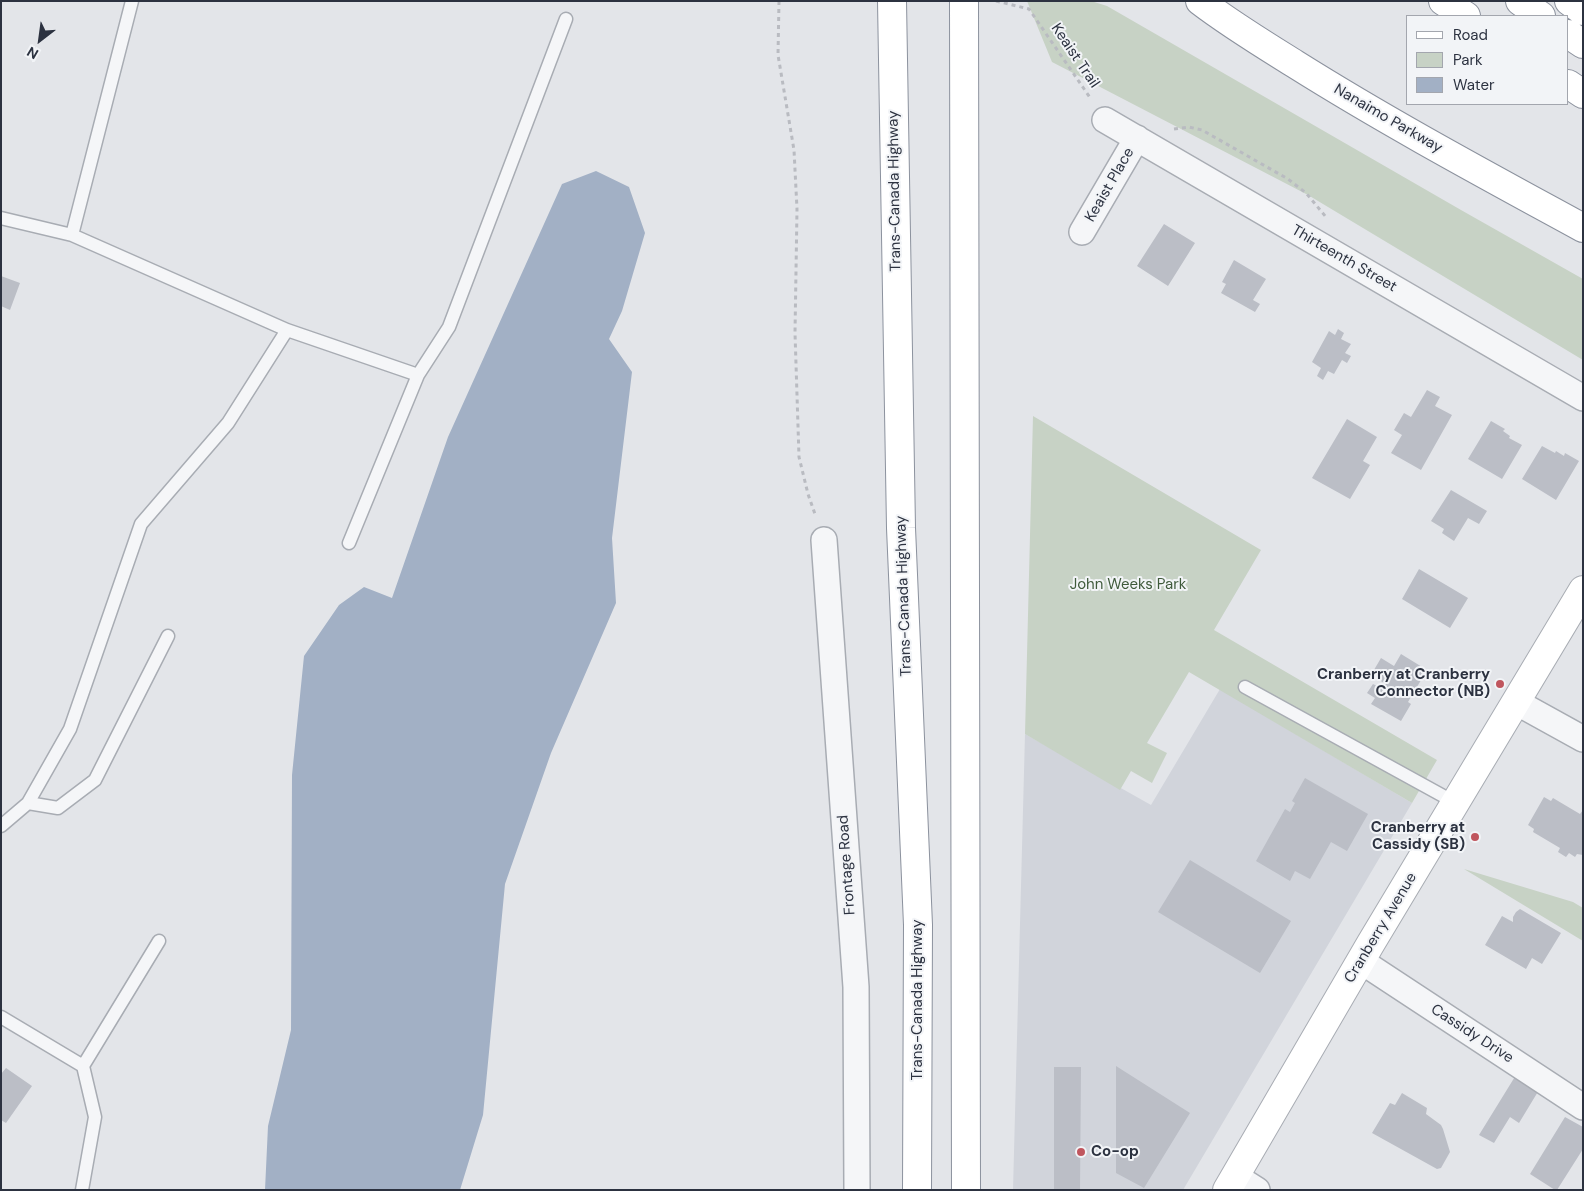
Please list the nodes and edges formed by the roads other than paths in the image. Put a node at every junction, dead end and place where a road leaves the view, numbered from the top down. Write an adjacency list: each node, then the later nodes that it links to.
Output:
1 (132, 1): 21 (lane)
2 (892, 1): 43 (main road, Trans-Canada Highway)
3 (964, 1): 44 (main road)
4 (1200, 1): 19 (main road, Nanaimo Parkway)
5 (1443, 1): 9 (main road)
6 (1520, 1): 10 (main road)
7 (1569, 1): 8 (main road)
8 (1583, 11)
9 (1464, 15)
10 (1540, 15)
11 (566, 20): 23 (lane)
12 (1569, 35): 13 (main road)
13 (1583, 44)
14 (1569, 85): 15 (main road)
15 (1583, 94)
16 (1106, 120): 17 (street, Thirteenth Street)
17 (1137, 138): 20 (street, Keaist Place); 24 (street, Thirteenth Street)
18 (1, 218): 21 (lane)
19 (1583, 228)
20 (1082, 232)
21 (72, 235): 22 (lane)
22 (288, 330): 23 (lane); 32 (lane)
23 (418, 375): 26 (lane)
24 (1583, 398)
25 (824, 540): 42 (street, Frontage Road)
26 (349, 543)
27 (1583, 590): 30 (main road, Cranberry Avenue)
28 (168, 636): 32 (lane)
29 (1245, 687): 33 (lane)
30 (1516, 702): 31 (street); 33 (main road, Cranberry Avenue)
31 (1583, 739)
32 (28, 803): 34 (lane)
33 (1456, 803): 36 (main road, Cranberry Avenue)
34 (1, 826)
35 (159, 941): 38 (lane)
36 (1361, 961): 39 (street, Cassidy Drive); 40 (main road, Cranberry Avenue)
37 (1, 1017): 38 (lane)
38 (83, 1066): 41 (lane)
39 (1583, 1107)
40 (1240, 1185)
41 (82, 1190)
42 (857, 1190)
43 (918, 1190)
44 (966, 1190)

